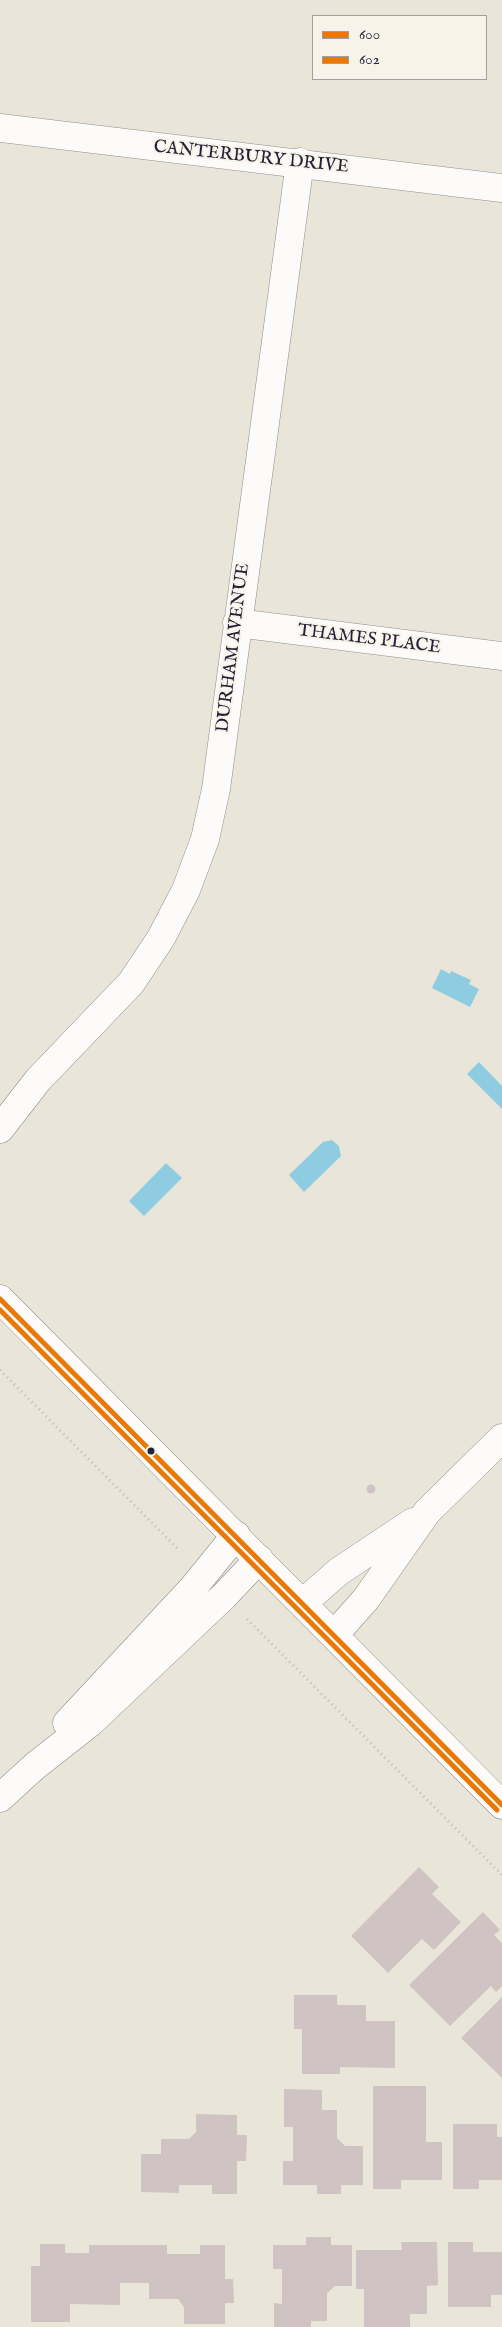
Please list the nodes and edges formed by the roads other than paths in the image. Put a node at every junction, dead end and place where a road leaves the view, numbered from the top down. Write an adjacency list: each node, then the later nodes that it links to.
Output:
1 (0, 128): 2 (street, CANTERBURY DRIVE)
2 (300, 162): 3 (street, CANTERBURY DRIVE); 4 (street, DURHAM AVENUE)
3 (502, 188)
4 (237, 623): 5 (street, THAMES PLACE); 6 (street, DURHAM AVENUE)
5 (502, 656)
6 (38, 1080): 7 (street, DURHAM AVENUE); 8 (street, DURHAM AVENUE)
7 (0, 1108)
8 (0, 1129)
9 (0, 1298): 12 (street)
10 (502, 1438): 11 (street)
11 (427, 1512): 14 (street); 15 (street)
12 (236, 1535): 13 (street); 16 (street)
13 (259, 1559): 14 (street); 16 (street)
14 (303, 1603): 15 (street)
15 (334, 1636): 18 (street)
16 (35, 1766): 17 (street)
17 (0, 1798)
18 (502, 1805)

